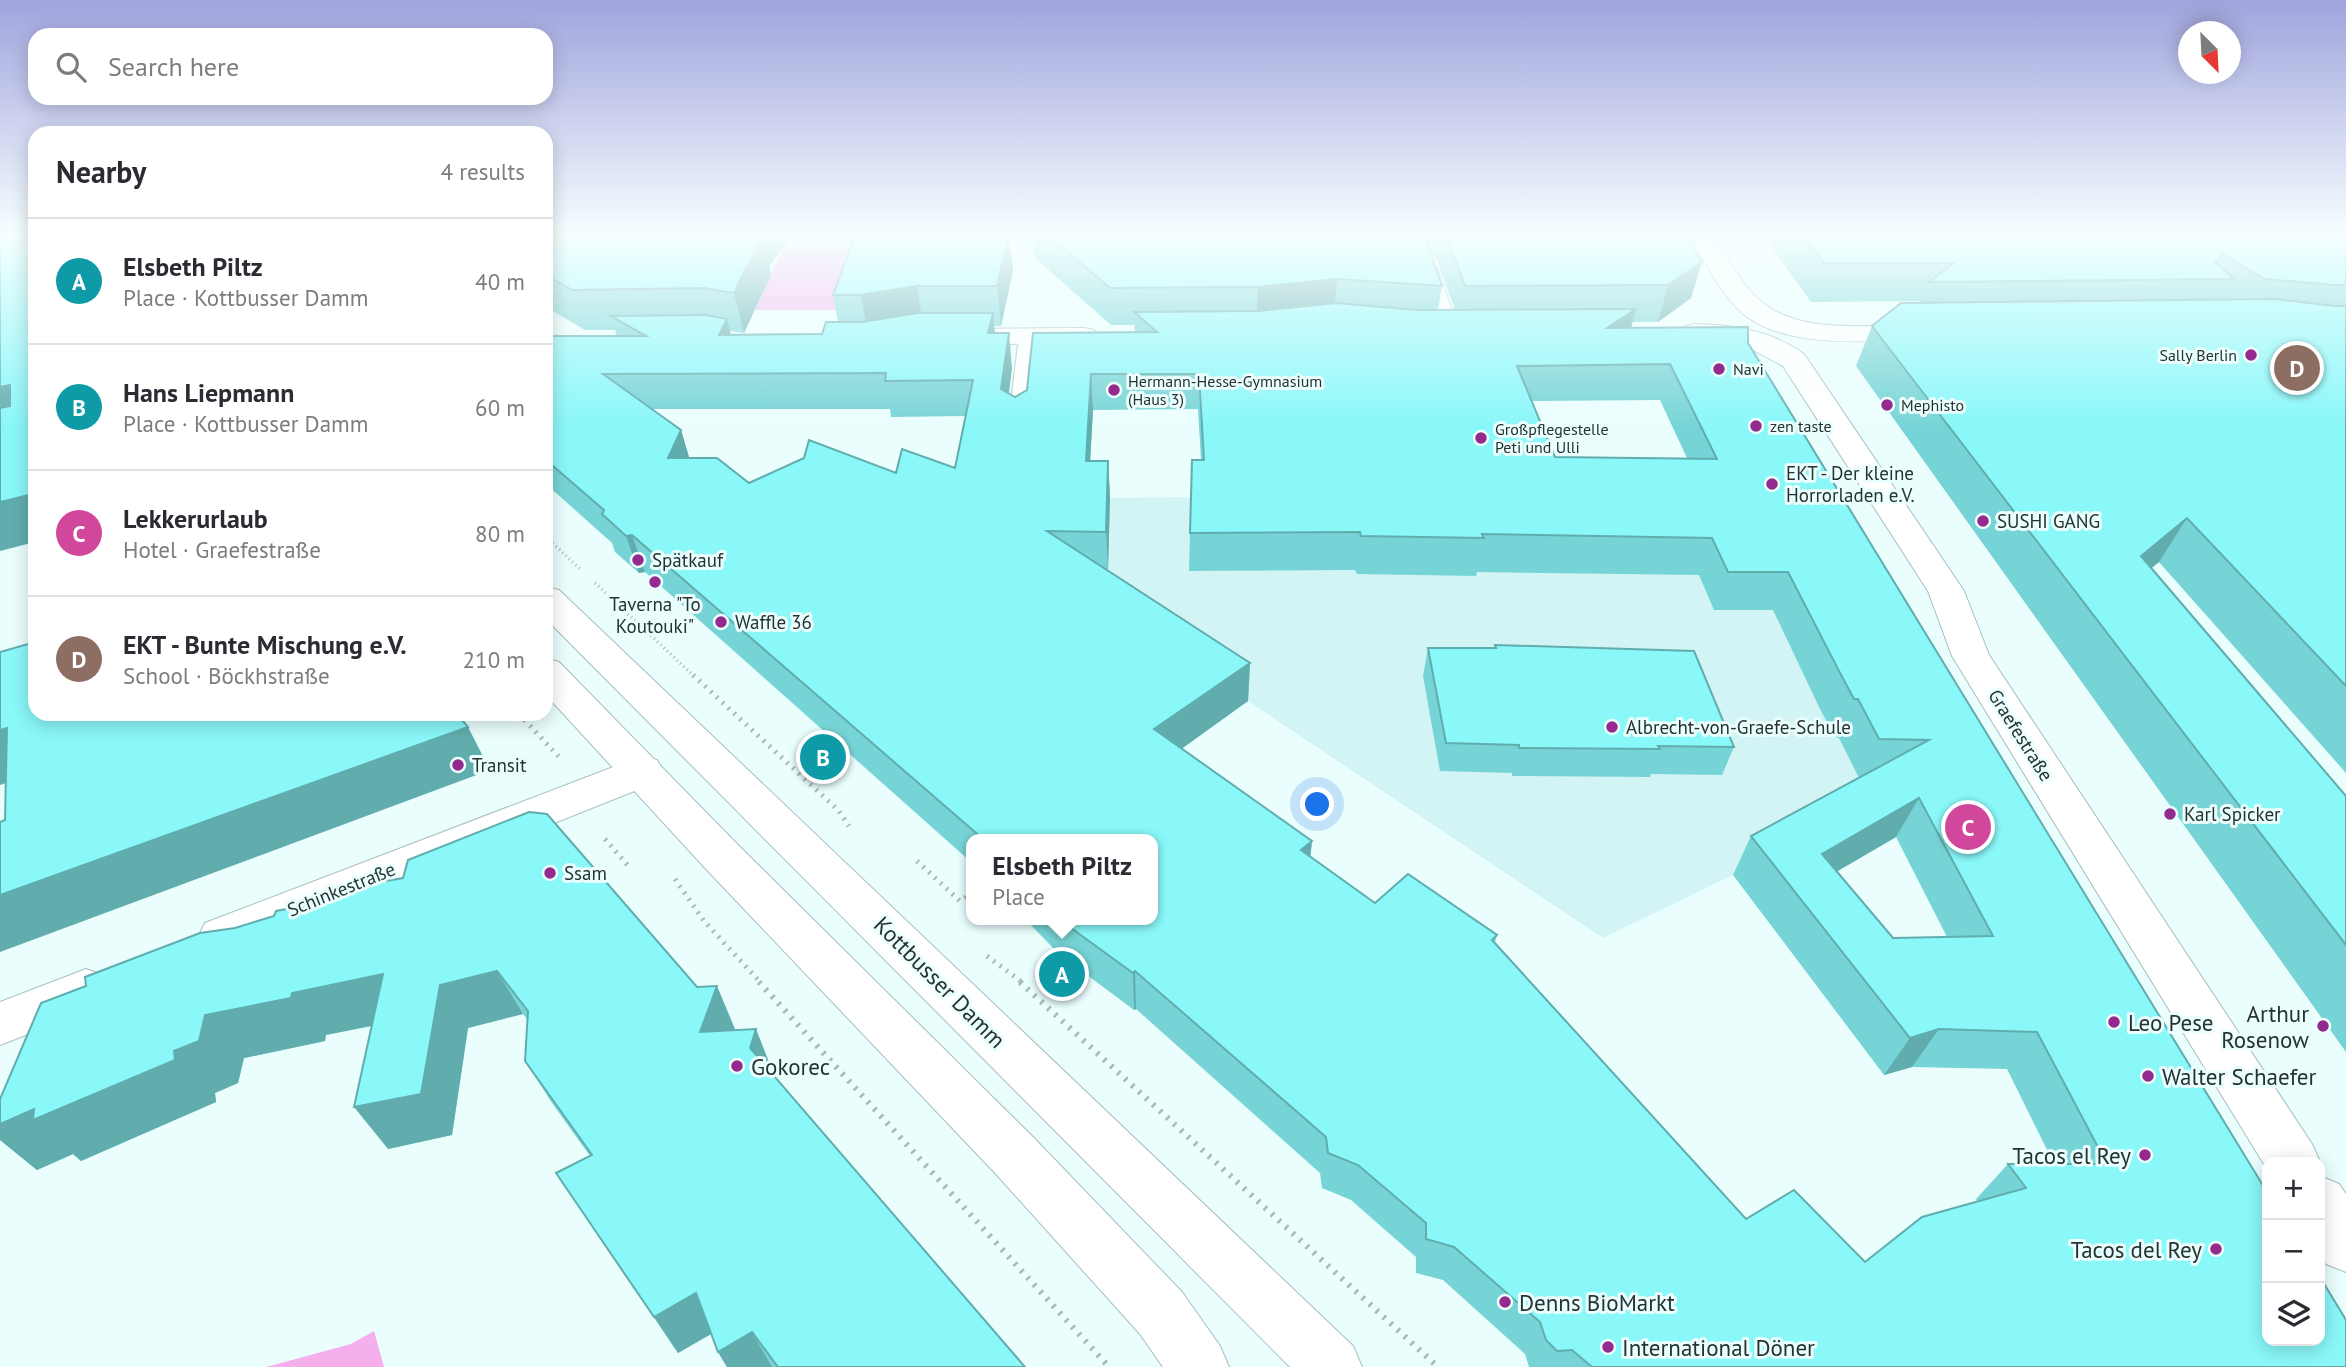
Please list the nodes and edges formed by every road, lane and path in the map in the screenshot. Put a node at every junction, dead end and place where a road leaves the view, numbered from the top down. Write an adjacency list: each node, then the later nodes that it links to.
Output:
1 (1439, 299): 7 (lane)
2 (1744, 299): 3 (street)
3 (1944, 331)
4 (1666, 332): 28 (street, Graefestraße)
5 (1480, 333): 7 (street)
6 (1420, 334): 7 (street)
7 (1451, 334)
8 (1107, 336): 10 (street)
9 (936, 337): 10 (street)
10 (1028, 337): 11 (lane)
11 (1017, 425)
12 (553, 544): 18 (path)
13 (553, 605): 33 (street, Kottbusser Damm)
14 (553, 678): 17 (street)
15 (525, 721): 16 (path)
16 (550, 749)
17 (642, 771): 25 (street, Schinkestraße); 32 (street)
18 (851, 829)
19 (605, 839): 21 (path)
20 (918, 861): 22 (path)
21 (630, 868)
22 (966, 897)
23 (704, 921): 31 (path)
24 (977, 949): 34 (path)
25 (179, 953)
26 (128, 973): 27 (street)
27 (0, 1024)
28 (2290, 1157)
29 (2325, 1211): 30 (street)
30 (2346, 1244)
31 (1109, 1367)
32 (1199, 1367)
33 (1332, 1367)
34 (1438, 1367)

